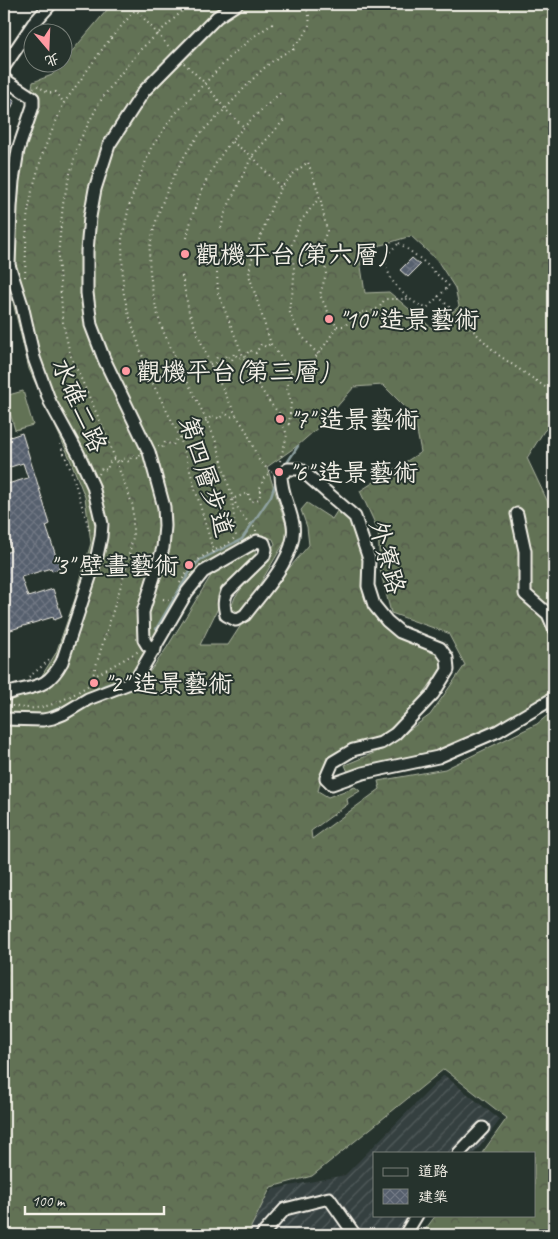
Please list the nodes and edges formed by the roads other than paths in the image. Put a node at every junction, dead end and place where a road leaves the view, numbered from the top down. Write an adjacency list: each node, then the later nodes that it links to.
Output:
1 (51, 4): 3 (street)
2 (237, 4): 7 (street)
3 (4, 67)
4 (4, 80): 8 (street, 水碓二路)
5 (516, 514): 6 (street)
6 (554, 628)
7 (151, 647): 9 (street, 外寮路); 10 (street)
8 (4, 696)
9 (554, 698)
10 (4, 719)
11 (483, 1128): 12 (street)
12 (460, 1152)
13 (416, 1216): 16 (street)
14 (262, 1235): 15 (street)
15 (355, 1235)
16 (405, 1235)

